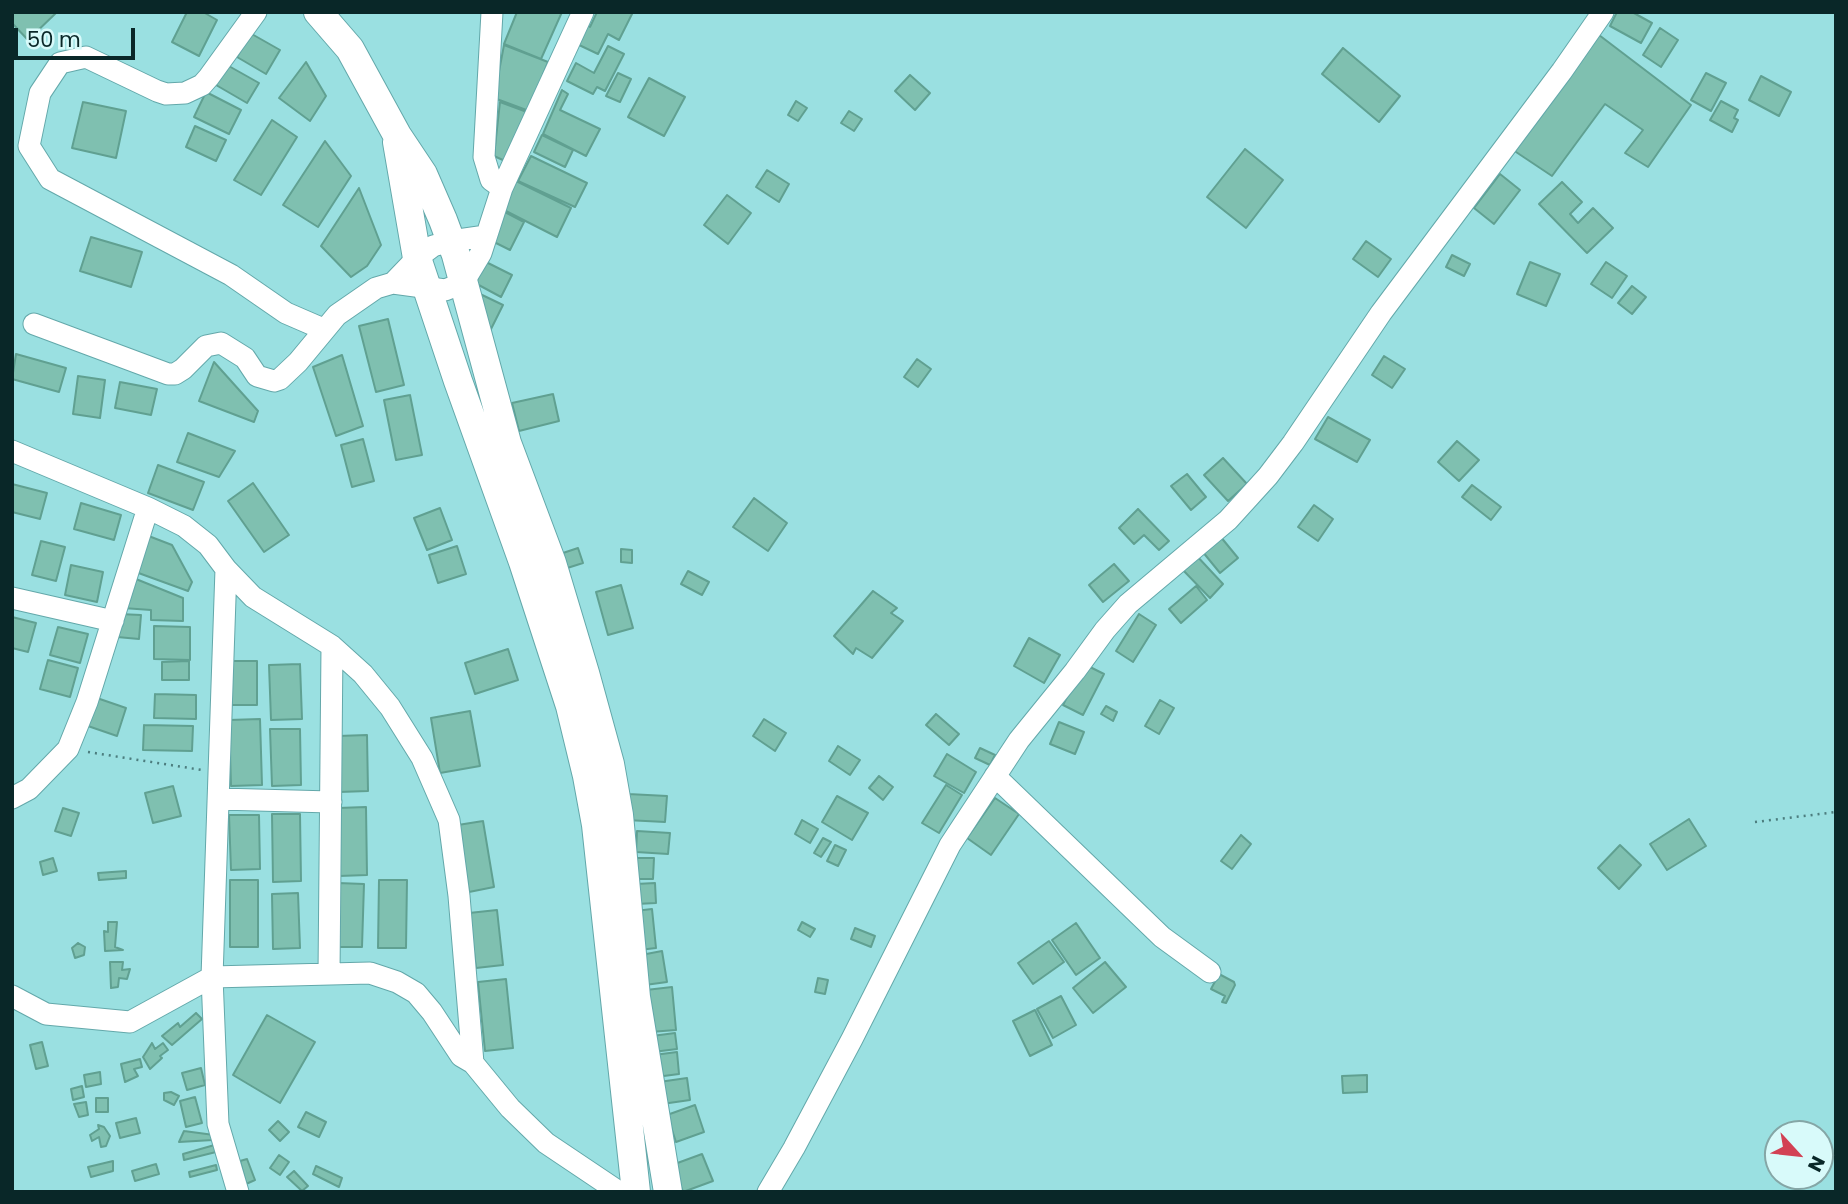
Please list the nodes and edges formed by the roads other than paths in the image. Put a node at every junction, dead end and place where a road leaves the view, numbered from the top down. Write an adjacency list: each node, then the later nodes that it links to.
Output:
1 (256, 12): 15 (street)
2 (318, 12): 6 (main road)
3 (492, 12): 7 (street)
4 (583, 12): 7 (street)
5 (1603, 12): 22 (street)
6 (397, 135): 9 (main road); 10 (main road)
7 (502, 188): 8 (street)
8 (486, 236): 9 (street); 12 (street)
9 (451, 241): 10 (street); 12 (main road)
10 (417, 258): 11 (street); 13 (main road)
11 (393, 283): 13 (street); 15 (street)
12 (463, 283): 13 (street); 31 (main road)
13 (427, 289): 32 (main road)
14 (34, 324): 15 (street)
15 (323, 329)
16 (12, 452): 17 (street)
17 (148, 508): 18 (street); 20 (street)
18 (226, 569): 21 (street); 24 (street)
19 (12, 598): 20 (street)
20 (113, 621): 23 (street)
21 (332, 646): 25 (street); 30 (street)
22 (995, 776): 26 (street); 34 (street)
23 (12, 798)
24 (219, 799): 25 (street); 28 (street)
25 (331, 802): 27 (street)
26 (1210, 972)
27 (329, 974): 28 (street); 30 (street)
28 (212, 977): 29 (street); 33 (street)
29 (12, 996)
30 (473, 1063): 32 (street)
31 (668, 1189): 32 (street)
32 (628, 1191)
33 (238, 1192)
34 (768, 1192)

